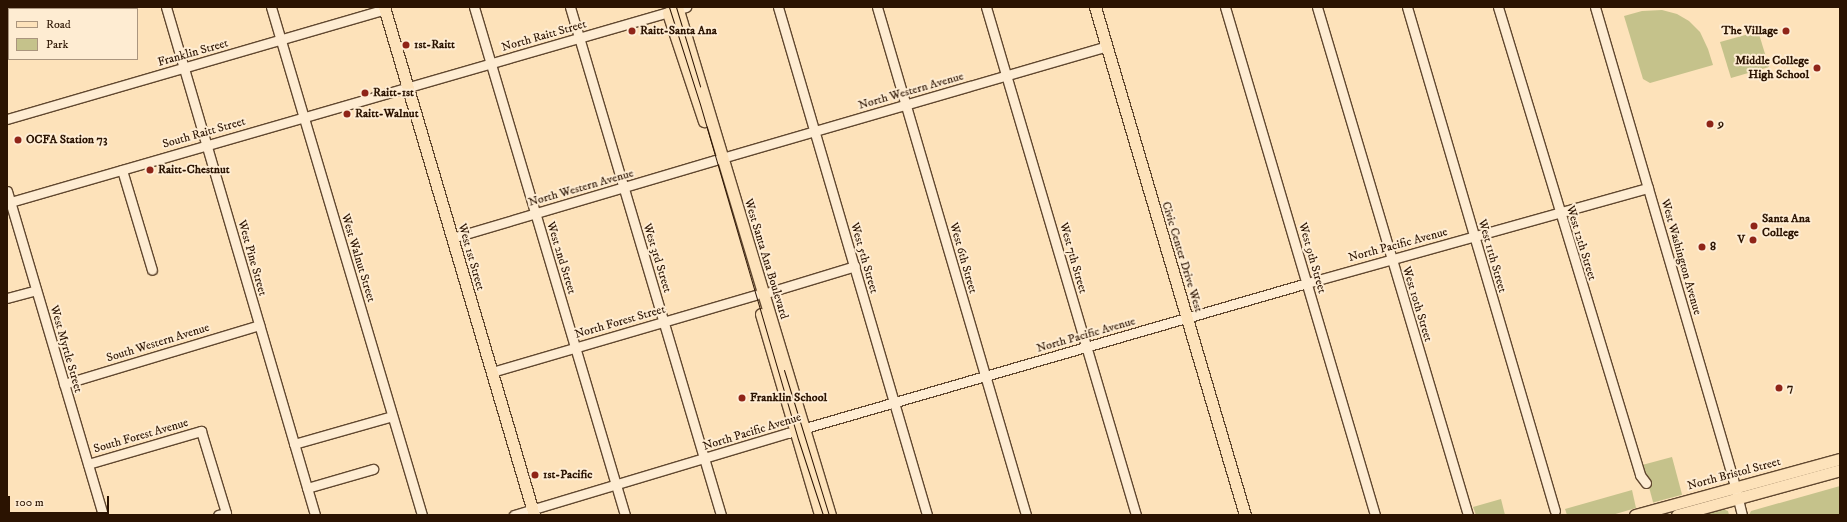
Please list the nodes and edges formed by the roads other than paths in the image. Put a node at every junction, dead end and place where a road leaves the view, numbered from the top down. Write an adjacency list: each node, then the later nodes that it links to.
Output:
1 (166, 7): 22 (street, West Pine Street)
2 (271, 7): 19 (street, West Walnut Street)
3 (474, 7): 21 (street, West 2nd Street)
4 (570, 7): 18 (street, West 3rd Street)
5 (653, 7): 17 (street)
6 (778, 7): 28 (street, West 5th Street)
7 (877, 7): 25 (street, West 6th Street)
8 (986, 7): 23 (street, West 7th Street)
9 (1095, 7): 20 (main road, Civic Center Drive West)
10 (1225, 7): 43 (street, West 9th Street)
11 (1316, 7): 40 (street, West 10th Street)
12 (1407, 7): 38 (street, West 11th Street)
13 (1498, 7): 37 (street, West 12th Street)
14 (1595, 7): 33 (street, West Washington Avenue)
15 (384, 8): 19 (street, Franklin Street); 24 (main road, West 1st Street)
16 (678, 10): 17 (street, North Raitt Street); 30 (main road, West Santa Ana Boulevard)
17 (651, 18): 18 (street, North Raitt Street)
18 (580, 39): 21 (street, North Raitt Street); 32 (street, West 3rd Street)
19 (281, 40): 22 (street, Franklin Street); 26 (street, West Walnut Street)
20 (1107, 46): 23 (street, North Western Avenue); 47 (main road, Civic Center Drive West)
21 (491, 64): 24 (street, North Raitt Street); 36 (street, West 2nd Street)
22 (184, 68): 27 (street, Franklin Street); 29 (street, West Pine Street)
23 (1006, 75): 25 (street, North Western Avenue); 50 (street, West 7th Street)
24 (408, 88): 26 (street, South Raitt Street); 39 (main road, West 1st Street)
25 (906, 105): 28 (street, North Western Avenue); 53 (street, West 6th Street)
26 (304, 117): 29 (street, South Raitt Street); 56 (street, West Walnut Street)
27 (7, 119)
28 (816, 132): 30 (street, North Western Avenue); 41 (street, West 5th Street)
29 (206, 145): 31 (street, South Raitt Street); 49 (street, West Pine Street)
30 (719, 159): 32 (street, North Western Avenue); 45 (main road, West Santa Ana Boulevard)
31 (122, 170): 35 (street, South Raitt Street); 42 (street)
32 (624, 188): 36 (street, North Western Avenue); 48 (street, West 3rd Street)
33 (1648, 188): 37 (street, North Pacific Avenue); 66 (street, West Washington Avenue)
34 (7, 191): 35 (street, West Myrtle Street)
35 (9, 203): 44 (street, West Myrtle Street)
36 (535, 214): 39 (street, North Western Avenue); 51 (street, West 2nd Street)
37 (1559, 214): 38 (street, North Pacific Avenue); 64 (street, West 12th Street)
38 (1474, 237): 40 (street, North Pacific Avenue); 69 (street, West 11th Street)
39 (452, 238): 52 (main road, West 1st Street)
40 (1391, 259): 43 (street, North Pacific Avenue); 85 (street, West 10th Street)
41 (855, 266): 45 (street, North Forest Street); 55 (street, West 5th Street)
42 (152, 270)
43 (1307, 283): 47 (street, North Pacific Avenue); 84 (street, West 9th Street)
44 (36, 290): 46 (street); 54 (street, West Myrtle Street)
45 (759, 294): 48 (street, North Forest Street); 57 (main road, West Santa Ana Boulevard)
46 (7, 298)
47 (1186, 318): 50 (street, North Pacific Avenue); 83 (main road, Civic Center Drive West)
48 (664, 322): 51 (street, North Forest Street); 59 (street, West 3rd Street)
49 (259, 325): 54 (street, South Western Avenue); 58 (street, West Pine Street)
50 (1086, 347): 53 (street, North Pacific Avenue); 82 (street, West 7th Street)
51 (575, 348): 52 (street, North Forest Street); 65 (street, West 2nd Street)
52 (492, 372): 70 (main road, West 1st Street)
53 (986, 377): 55 (street, North Pacific Avenue); 81 (street, West 6th Street)
54 (64, 384): 61 (street, West Myrtle Street)
55 (894, 404): 57 (street, North Pacific Avenue); 80 (street, West 5th Street)
56 (392, 416): 58 (street); 74 (street, West Walnut Street)
57 (799, 430): 59 (street, North Pacific Avenue); 78 (main road, West Santa Ana Boulevard); 79 (main road, West Santa Ana Boulevard)
58 (294, 444): 67 (street, West Pine Street)
59 (705, 459): 65 (street, North Pacific Avenue); 77 (street, West 3rd Street)
60 (1840, 459): 66 (main road, North Bristol Street)
61 (88, 464): 71 (street, South Forest Avenue); 72 (street, West Myrtle Street)
62 (373, 469): 67 (street)
63 (1840, 470): 68 (main road, North Bristol Street)
64 (1646, 483)
65 (616, 485): 70 (street, North Pacific Avenue); 76 (street, West 2nd Street)
66 (1735, 487): 68 (street, West Washington Avenue); 86 (main road, North Bristol Street)
67 (307, 488): 73 (street, West Pine Street)
68 (1738, 500): 87 (main road, North Bristol Street); 88 (street, West Washington Avenue)
69 (1555, 511)
70 (533, 512): 75 (street, North Pacific Avenue)
71 (222, 514)
72 (103, 515)
73 (315, 515)
74 (422, 515)
75 (514, 515)
76 (625, 515)
77 (721, 515)
78 (820, 515)
79 (830, 515)
80 (927, 515)
81 (1026, 515)
82 (1136, 515)
83 (1245, 515)
84 (1375, 515)
85 (1468, 515)
86 (1635, 515)
87 (1677, 515)
88 (1742, 515)

